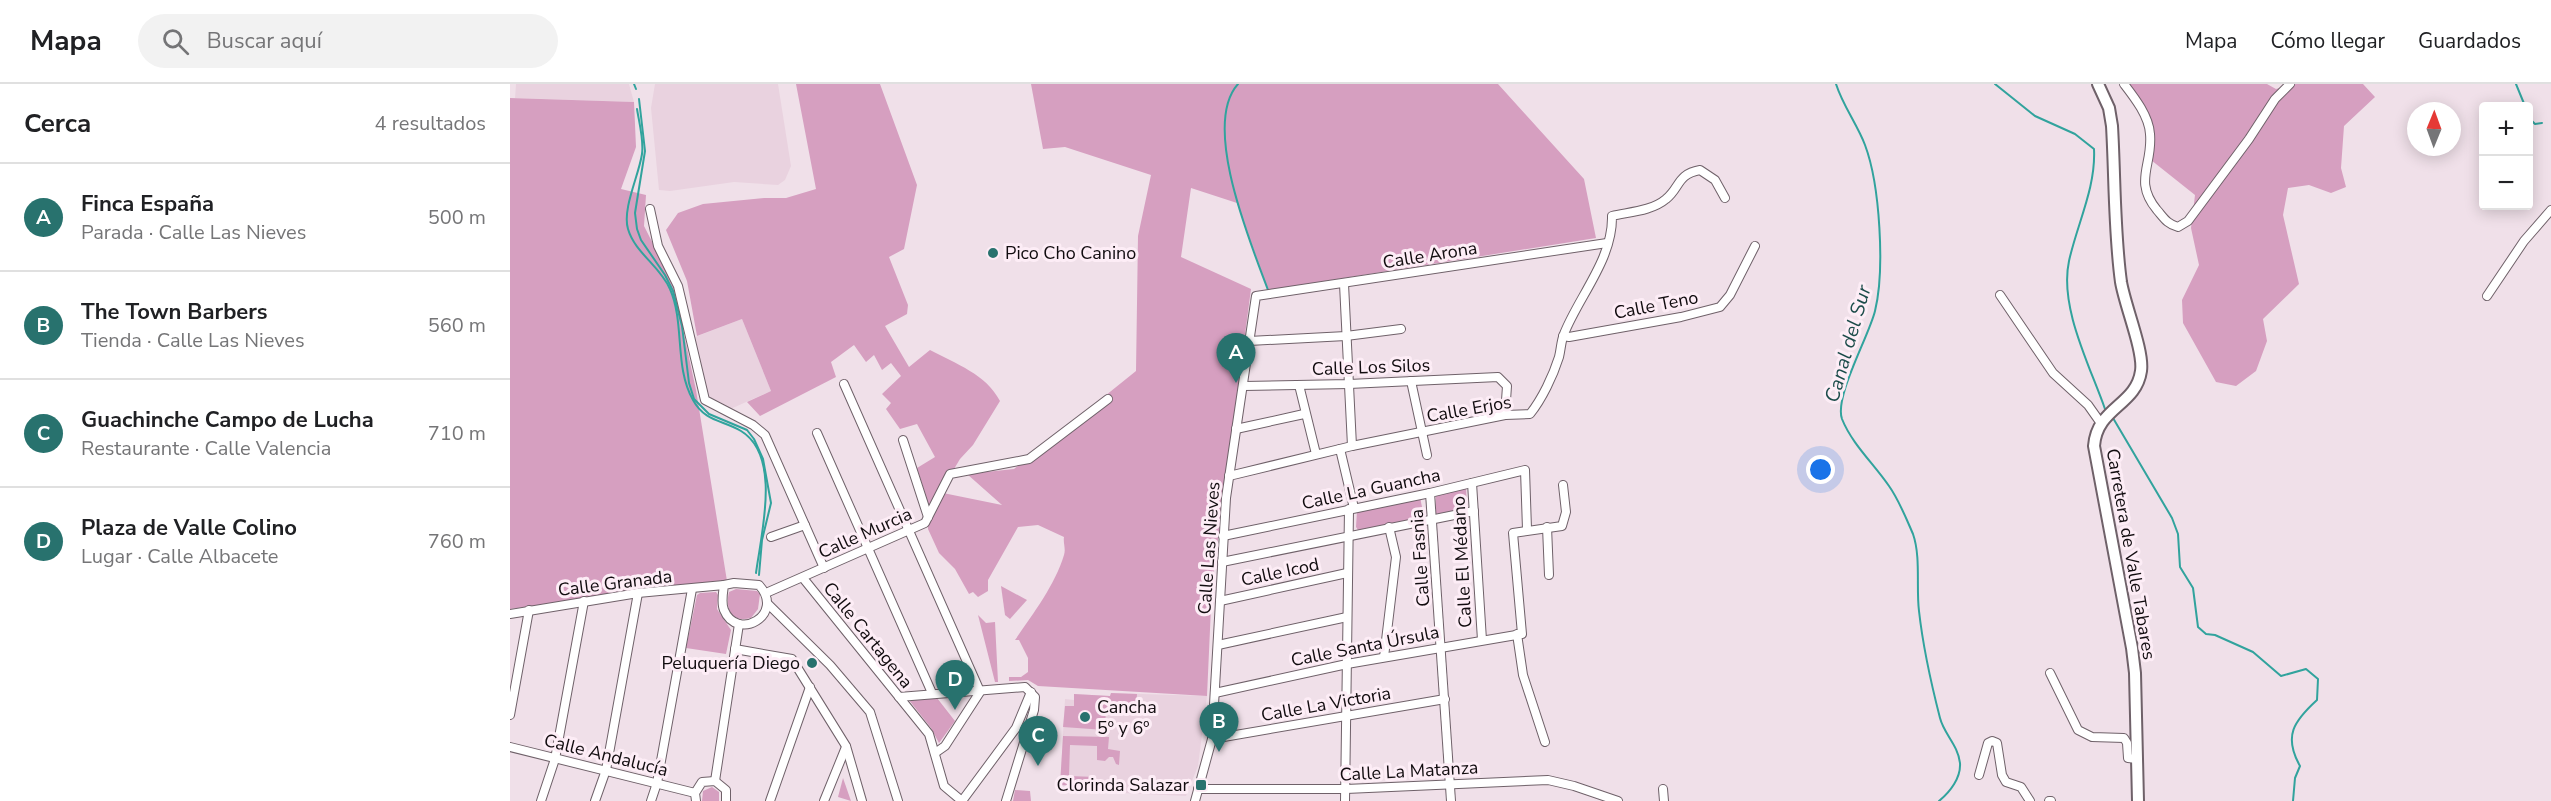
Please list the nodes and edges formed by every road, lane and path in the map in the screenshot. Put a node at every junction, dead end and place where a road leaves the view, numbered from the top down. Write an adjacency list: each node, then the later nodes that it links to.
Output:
1 (2098, 84): 25 (main road)
2 (2124, 84): 3 (street)
3 (2290, 84)
4 (1725, 198): 7 (street, Calle Erjos)
5 (650, 209): 42 (street, Calle Cartagena)
6 (2551, 210): 12 (street)
7 (1607, 243): 9 (street, Calle Arona); 15 (street, Calle Erjos)
8 (1755, 246): 15 (street, Calle Teno)
9 (1344, 284): 11 (street, Calle Arona); 14 (street)
10 (2000, 295): 25 (street)
11 (1256, 296): 16 (street, Calle Las Nieves)
12 (2487, 296)
13 (1401, 328): 14 (street)
14 (1346, 336): 16 (street); 19 (street)
15 (1563, 336): 24 (street, Calle Erjos)
16 (1249, 341): 21 (street, Calle Las Nieves)
17 (1411, 381): 19 (street, Calle Los Silos); 24 (street, Calle Los Silos); 28 (street)
18 (844, 384): 46 (street)
19 (1349, 384): 20 (street, Calle Los Silos); 30 (street)
20 (1299, 385): 21 (street, Calle Los Silos); 23 (street)
21 (1244, 386): 26 (street, Calle Las Nieves)
22 (1108, 399): 40 (street, Calle Murcia)
23 (1304, 414): 26 (street); 32 (street)
24 (1505, 415): 28 (street, Calle Erjos)
25 (2100, 422): 90 (main road, Carretera de Valle Tabares)
26 (1236, 429): 34 (street, Calle Las Nieves)
27 (818, 433): 50 (street)
28 (1423, 433): 30 (street, Calle Erjos); 33 (street)
29 (903, 440): 40 (street)
30 (1352, 446): 31 (street, Calle Erjos)
31 (1340, 449): 32 (street, Calle Erjos); 38 (street)
32 (1316, 454): 34 (street, Calle Erjos)
33 (1427, 455)
34 (1229, 476): 47 (street, Calle Las Nieves)
35 (1472, 483): 37 (street, Calle La Guancha); 39 (street, Calle El Médano); 45 (street, Calle La Guancha)
36 (1563, 485): 43 (street)
37 (1430, 493): 38 (street, Calle La Guancha); 41 (street, Calle Fasnia)
38 (1352, 508): 47 (street, Calle La Guancha); 48 (street)
39 (1474, 511): 41 (street); 68 (street, Calle El Médano)
40 (928, 517): 46 (street, Calle Murcia)
41 (1432, 519): 44 (street); 70 (street, Calle Fasnia)
42 (805, 525): 49 (street); 52 (street, Calle Cartagena)
43 (1548, 527): 45 (street); 54 (street)
44 (1389, 528): 48 (street); 72 (street)
45 (1527, 529): 67 (street)
46 (909, 531): 50 (street, Calle Murcia); 76 (street)
47 (1223, 536): 51 (street, Calle Las Nieves)
48 (1348, 536): 51 (street); 53 (street)
49 (771, 537)
50 (868, 548): 52 (street, Calle Murcia); 78 (street)
51 (1222, 562): 60 (street, Calle Las Nieves)
52 (824, 568): 55 (street, Calle Murcia)
53 (1347, 573): 60 (street, Calle Icod); 65 (street)
54 (1549, 575)
55 (803, 578): 59 (street, Calle Murcia); 80 (street, Calle Cartagena)
56 (724, 585): 57 (street, Calle Granada); 59 (street); 66 (street)
57 (692, 589): 58 (street, Calle Granada); 94 (street)
58 (638, 593): 61 (street, Calle Granada); 91 (street)
59 (766, 593): 62 (street)
60 (1220, 600): 69 (street, Calle Las Nieves)
61 (584, 601): 63 (street, Calle Granada); 89 (street)
62 (768, 604): 66 (street); 107 (street)
63 (529, 610): 64 (street, Calle Granada); 82 (street)
64 (510, 614)
65 (1347, 617): 69 (street); 73 (street)
66 (739, 624): 71 (street)
67 (1519, 634): 68 (street, Calle Santa Úrsula); 85 (street)
68 (1482, 640): 70 (street, Calle Santa Úrsula)
69 (1218, 645): 79 (street, Calle Las Nieves)
70 (1441, 647): 72 (street, Calle Santa Úrsula); 81 (street, Calle Fasnia)
71 (735, 649): 75 (street); 93 (street)
72 (1384, 657): 73 (street, Calle Santa Úrsula)
73 (1347, 664): 79 (street, Calle Santa Úrsula); 83 (street)
74 (2050, 673): 90 (street)
75 (810, 687): 86 (street); 104 (street)
76 (980, 689): 77 (street); 78 (street); 88 (street)
77 (1031, 692): 108 (street); 109 (street)
78 (932, 693): 80 (street)
79 (1215, 693): 84 (street, Calle Las Nieves)
80 (899, 697): 88 (street, Calle Cartagena)
81 (1445, 699): 83 (street, Calle La Victoria); 95 (street, Calle Fasnia)
82 (510, 715)
83 (1346, 715): 84 (street, Calle La Victoria); 97 (street)
84 (1212, 739): 96 (street, Calle Las Nieves)
85 (1545, 742)
86 (846, 746): 105 (street); 106 (street)
87 (510, 747): 89 (street, Calle Andalucía)
88 (935, 753): 108 (street, Calle Cartagena)
89 (555, 759): 91 (street, Calle Andalucía); 100 (street)
90 (2137, 759): 116 (main road, Carretera de Valle Tabares)
91 (606, 770): 94 (street, Calle Andalucía); 101 (street)
92 (1980, 775): 115 (street)
93 (716, 781): 99 (street); 103 (street)
94 (657, 783): 99 (street, Calle Andalucía); 102 (street)
95 (1450, 784): 97 (street, Calle La Matanza); 112 (street, Calle Fasnia); 113 (street, Calle La Matanza)
96 (1198, 789): 97 (street, Calle La Matanza); 110 (street, Calle Las Nieves)
97 (1346, 789): 111 (street)
98 (1663, 789): 114 (street)
99 (695, 797)
100 (541, 801)
101 (596, 801)
102 (651, 801)
103 (726, 801)
104 (770, 801)
105 (824, 801)
106 (862, 801)
107 (898, 801)
108 (962, 801)
109 (1006, 801)
110 (1195, 801)
111 (1345, 801)
112 (1451, 801)
113 (1618, 801)
114 (1664, 801)
115 (2030, 801)
116 (2138, 801)

